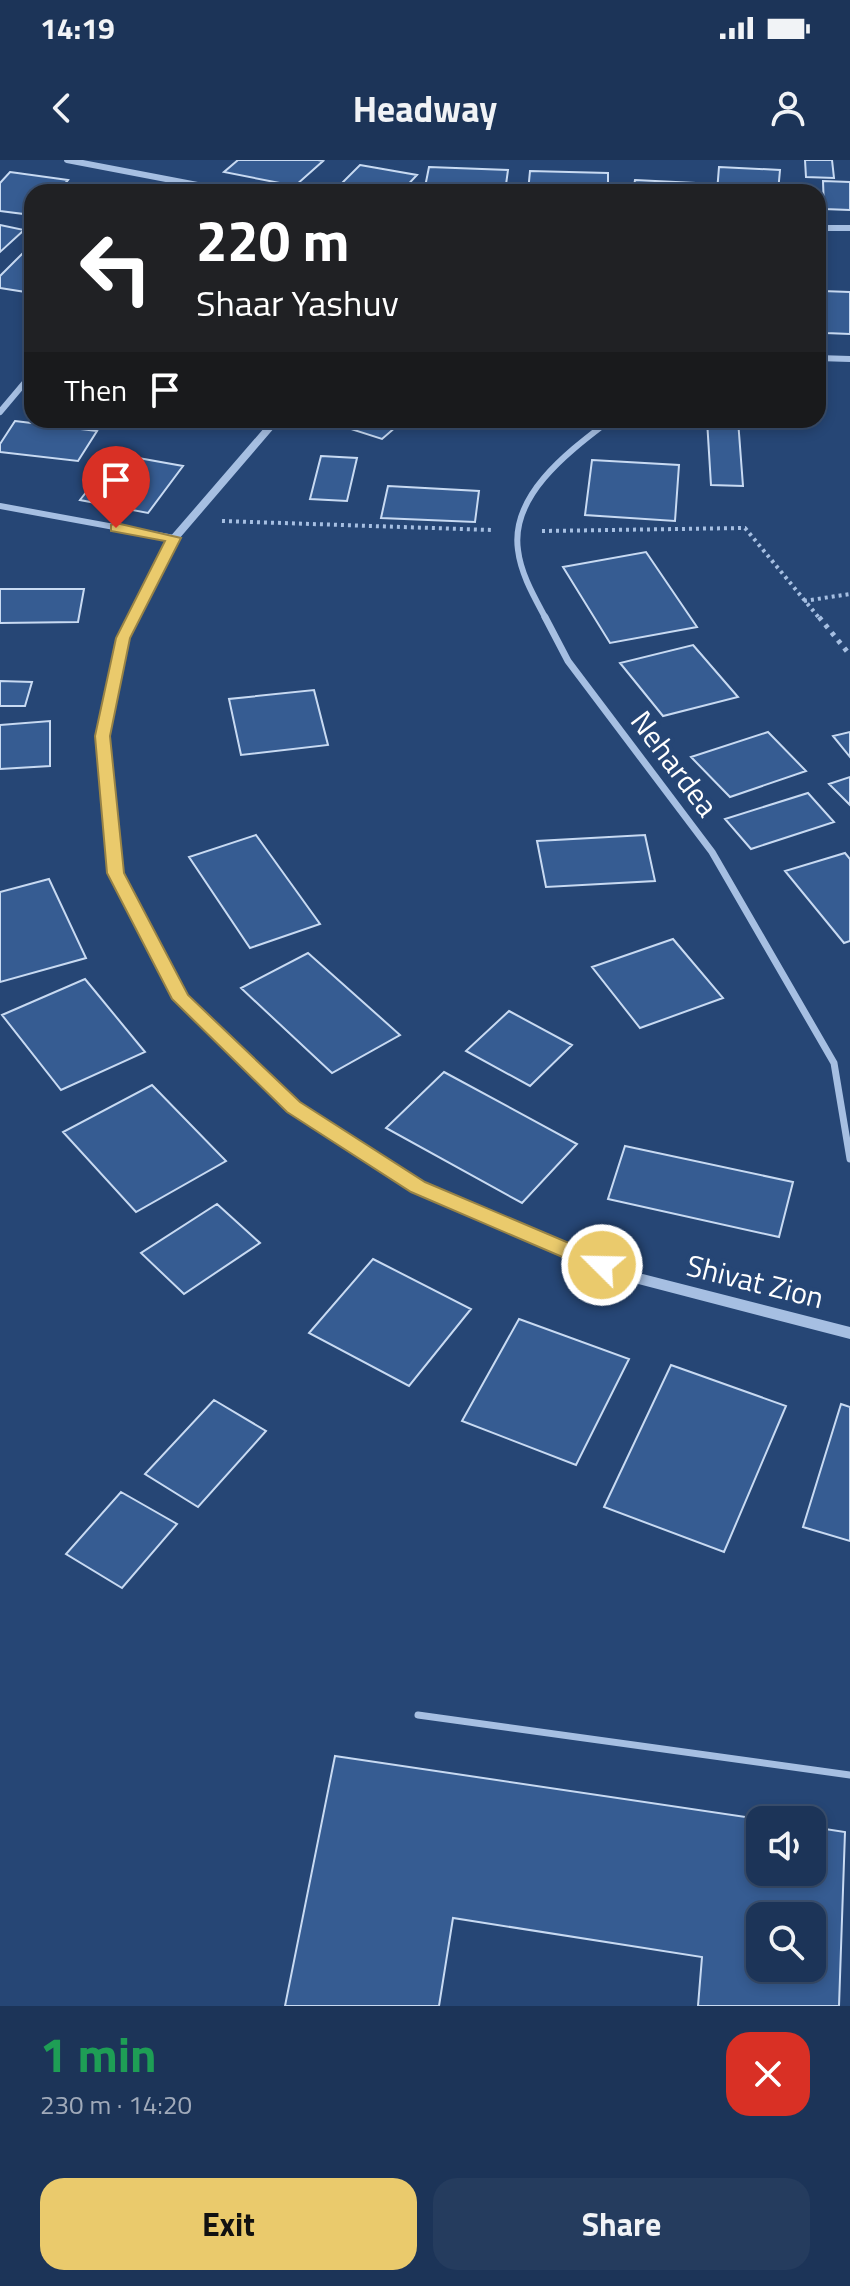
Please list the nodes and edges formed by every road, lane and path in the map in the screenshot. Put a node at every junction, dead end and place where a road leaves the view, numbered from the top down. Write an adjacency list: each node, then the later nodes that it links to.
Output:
1 (67, 160): 2 (street)
2 (189, 184)
3 (826, 228): 4 (street)
4 (850, 228)
5 (826, 358): 6 (street)
6 (850, 359)
7 (24, 384): 8 (street)
8 (0, 412)
9 (269, 428): 12 (street, Shivat Zion)
10 (599, 428): 13 (street, Nehardea)
11 (0, 506): 14 (street)
12 (189, 519): 13 (path); 14 (street, Shivat Zion)
13 (519, 531): 16 (path); 18 (street, Nehardea)
14 (174, 538): 19 (street, Shivat Zion)
15 (850, 594): 16 (path)
16 (803, 601): 17 (path)
17 (850, 655)
18 (850, 1159)
19 (850, 1333)
20 (418, 1715): 21 (lane)
21 (850, 1775)

